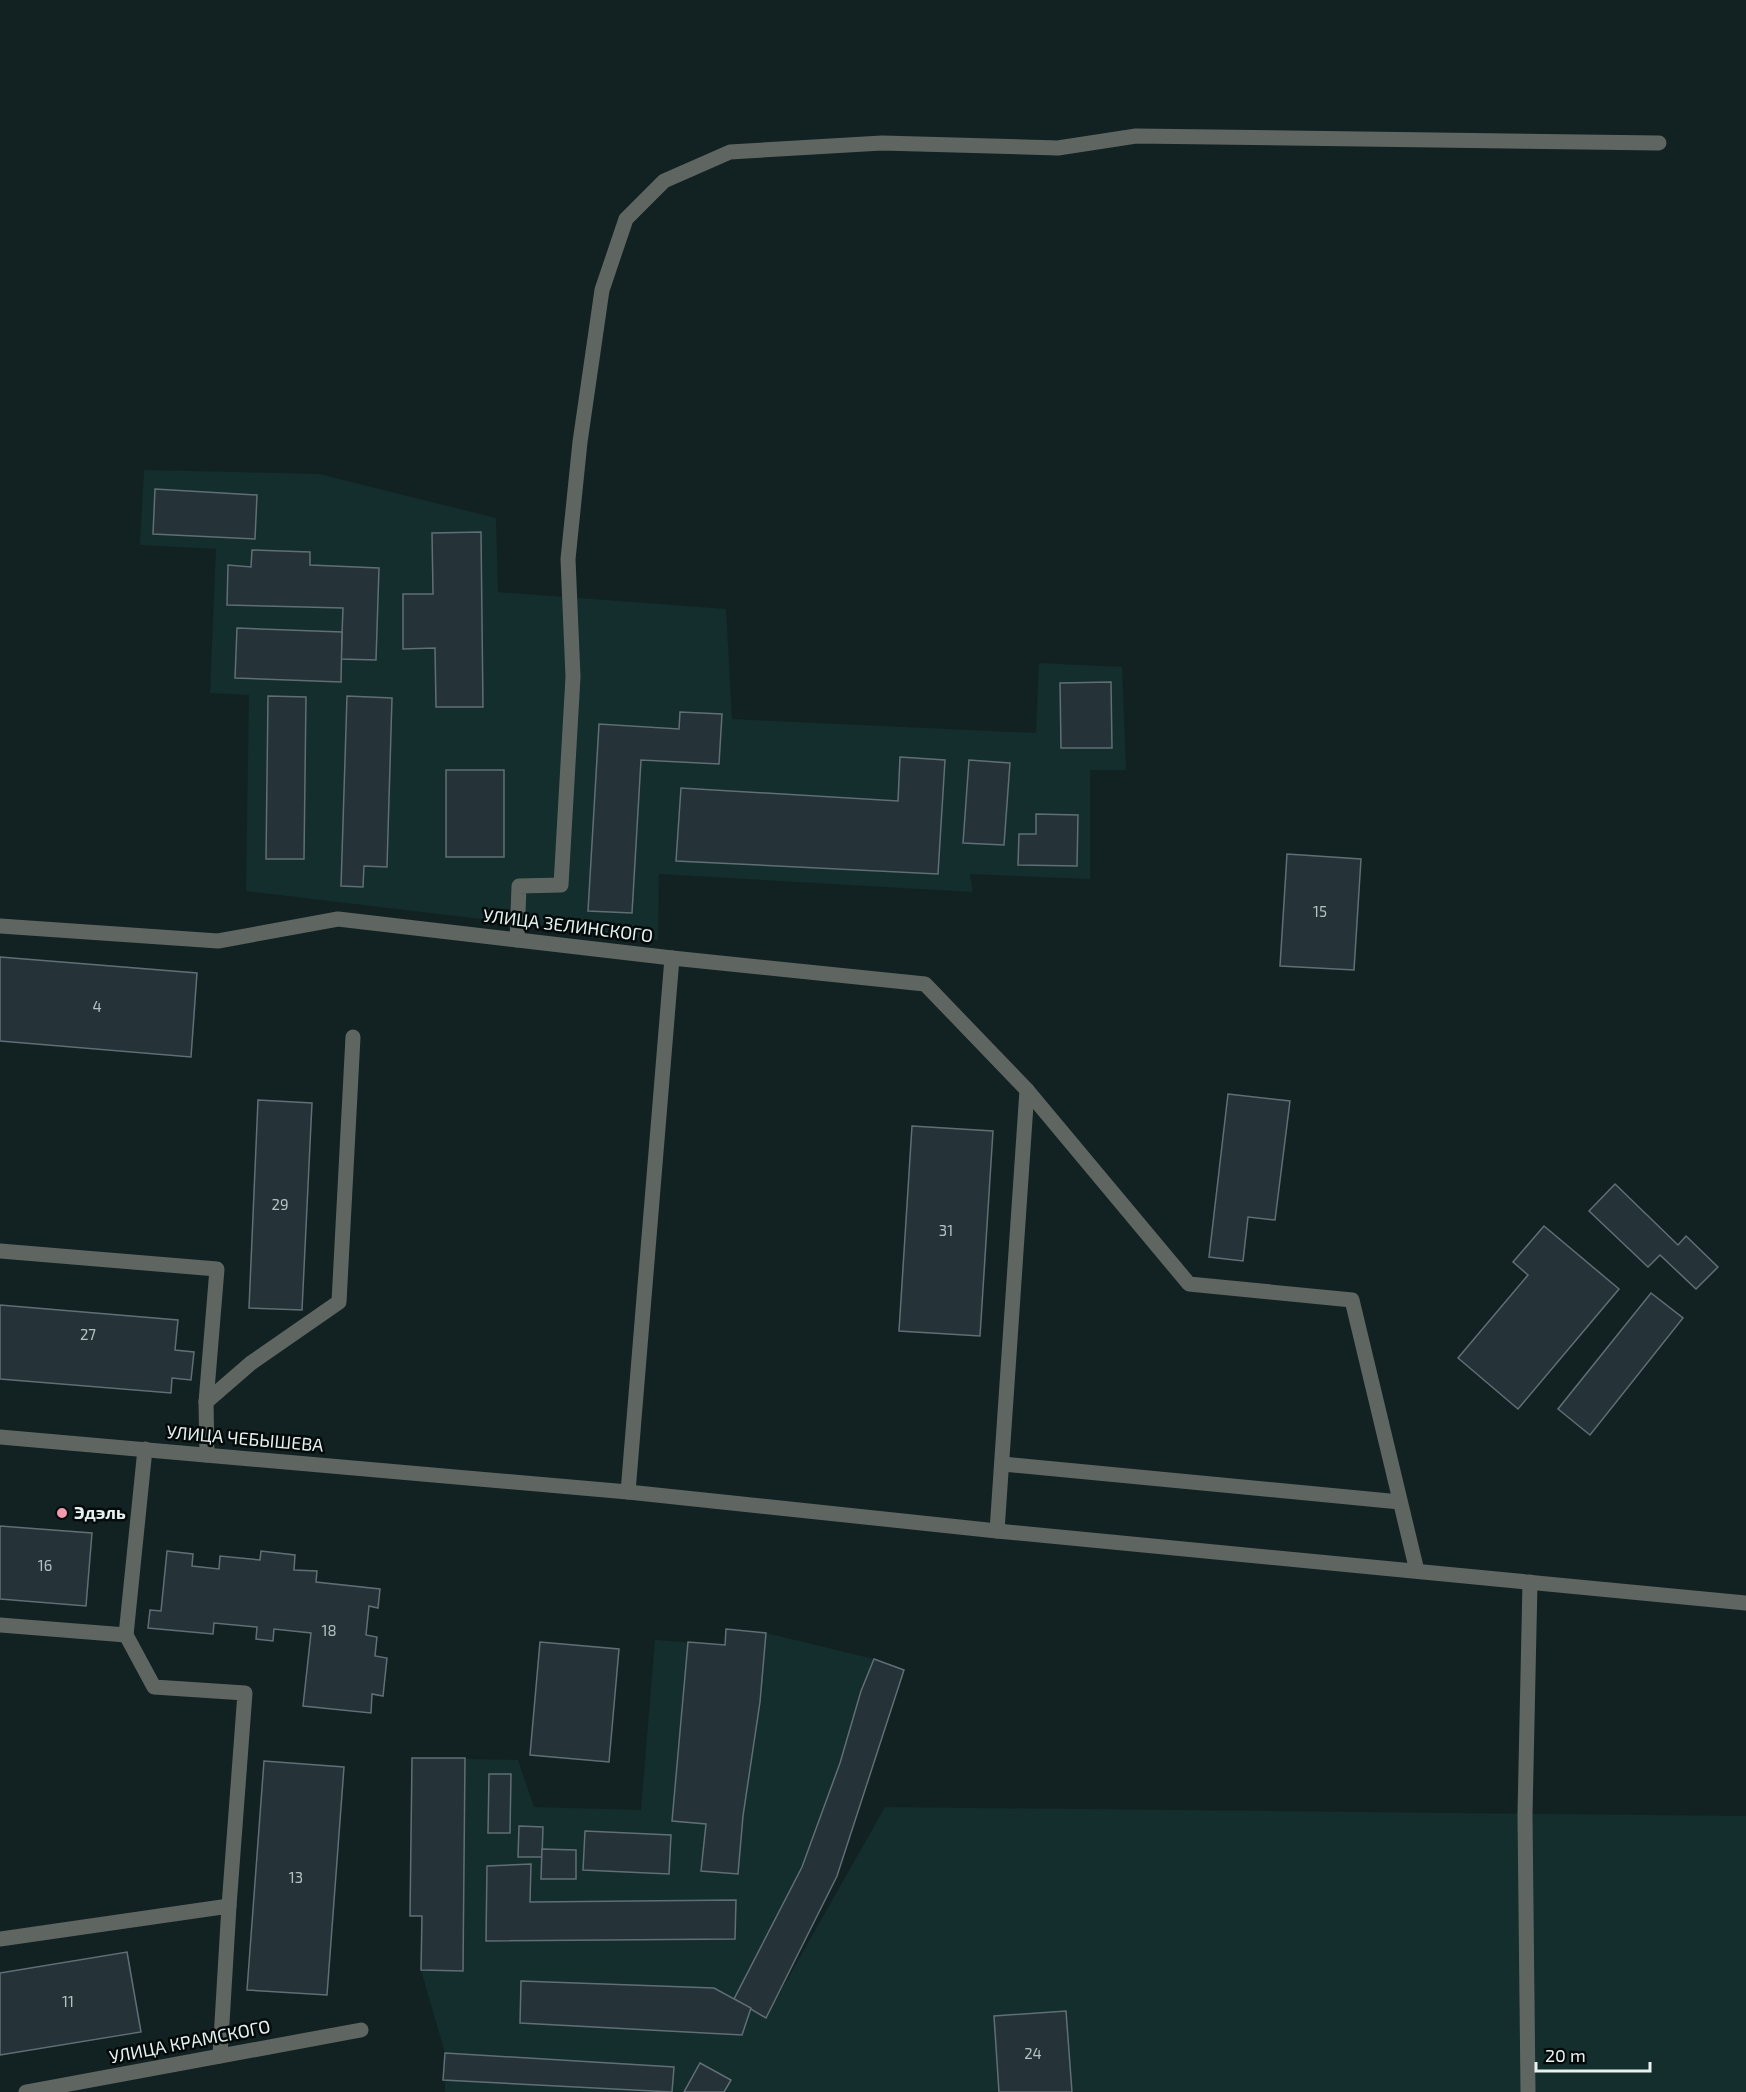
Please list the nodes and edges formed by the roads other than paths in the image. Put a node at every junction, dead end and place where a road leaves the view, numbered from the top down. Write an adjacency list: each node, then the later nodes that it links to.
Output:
1 (1659, 143): 3 (street)
2 (0, 926): 3 (street, УЛИЦА ЗЕЛИНСКОГО)
3 (517, 940): 4 (street, УЛИЦА ЗЕЛИНСКОГО)
4 (672, 958): 6 (street); 13 (street, УЛИЦА ЗЕЛИНСКОГО)
5 (353, 1037): 8 (street)
6 (1027, 1090): 12 (street); 14 (street)
7 (0, 1251): 8 (street)
8 (206, 1402): 11 (street)
9 (0, 1437): 10 (street, УЛИЦА ЧЕБЫШЕВА)
10 (145, 1449): 11 (street, УЛИЦА ЧЕБЫШЕВА); 20 (street)
11 (207, 1455): 13 (street, УЛИЦА ЧЕБЫШЕВА)
12 (1003, 1464): 14 (street); 15 (street)
13 (628, 1492): 15 (street, УЛИЦА ЧЕБЫШЕВА)
14 (1400, 1502): 16 (street)
15 (997, 1531): 16 (street, УЛИЦА ЧЕБЫШЕВА)
16 (1417, 1571): 17 (street, УЛИЦА ЧЕБЫШЕВА)
17 (1530, 1582): 18 (street, УЛИЦА ЧЕБЫШЕВА); 26 (street)
18 (1746, 1603)
19 (0, 1625): 20 (street)
20 (126, 1635): 21 (street)
21 (229, 1906): 22 (street); 24 (street)
22 (0, 1939)
23 (361, 2030): 24 (street, УЛИЦА КРАМСКОГО)
24 (220, 2056): 25 (street, УЛИЦА КРАМСКОГО)
25 (26, 2092)
26 (1528, 2092)

